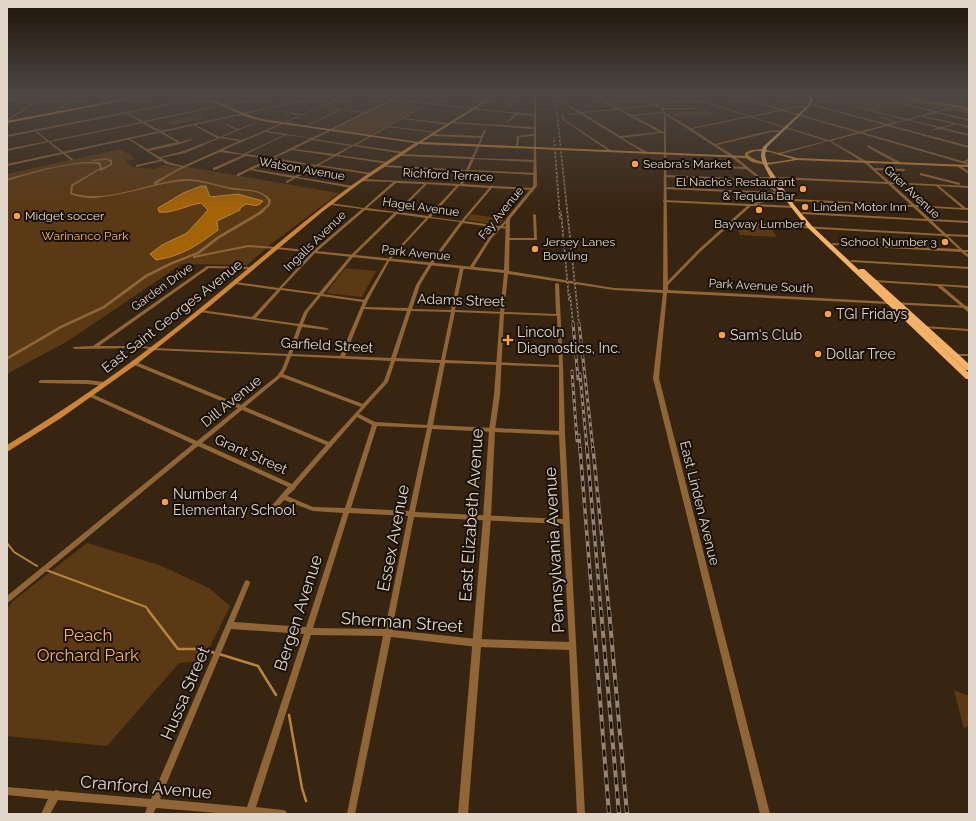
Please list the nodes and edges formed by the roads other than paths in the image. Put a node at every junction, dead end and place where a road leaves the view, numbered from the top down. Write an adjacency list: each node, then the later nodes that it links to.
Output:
1 (28, 132): 33 (street)
2 (37, 132): 43 (street)
3 (95, 132): 43 (street)
4 (160, 132): 38 (street)
5 (161, 132): 45 (street)
6 (210, 132): 35 (street)
7 (233, 132): 35 (street)
8 (261, 132): 42 (street)
9 (274, 132): 29 (street)
10 (324, 132): 39 (street)
11 (344, 132): 34 (main road)
12 (377, 132): 34 (street)
13 (424, 132): 30 (street)
14 (437, 132): 30 (main road, East Saint Georges Avenue)
15 (484, 132): 36 (street)
16 (583, 132): 59 (street)
17 (612, 132): 37 (street)
18 (659, 132): 37 (street)
19 (696, 132): 47 (street)
20 (767, 132): 47 (street)
21 (780, 132): 44 (highway)
22 (784, 132): 60 (highway)
23 (803, 132): 41 (street, Grier Avenue)
24 (857, 132): 41 (street)
25 (859, 132): 81 (street)
26 (914, 132): 52 (street)
27 (958, 132): 32 (street)
28 (665, 133): 63 (street)
29 (286, 134): 39 (street); 64 (street)
30 (434, 134): 36 (street); 46 (main road, East Saint Georges Avenue)
31 (535, 135): 51 (street); 54 (street, Fay Avenue)
32 (969, 135)
33 (7, 136)
34 (370, 136): 46 (main road); 48 (street)
35 (220, 137): 42 (street); 73 (street)
36 (482, 137): 49 (street)
37 (620, 137): 61 (street)
38 (129, 139): 56 (street); 62 (street)
39 (311, 139): 48 (street); 53 (street)
40 (191, 140): 45 (street)
41 (829, 140): 66 (street); 80 (street, Grier Avenue)
42 (242, 141): 57 (street)
43 (49, 142): 55 (street); 62 (street)
44 (770, 142): 58 (highway); 60 (highway)
45 (180, 143): 56 (street)
46 (420, 143): 49 (main road); 65 (main road, East Saint Georges Avenue)
47 (715, 145): 68 (street)
48 (353, 146): 65 (street); 67 (street)
49 (477, 146): 51 (main road); 72 (street)
50 (868, 146): 84 (street)
51 (517, 147): 54 (main road)
52 (969, 147)
53 (292, 148): 67 (street); 71 (street)
54 (535, 148): 59 (main road); 78 (street, Fay Avenue)
55 (7, 150)
56 (148, 150): 73 (street)
57 (220, 150): 64 (street); 89 (street)
58 (755, 150): 60 (main road); 70 (main road)
59 (611, 151): 61 (main road)
60 (766, 151): 66 (main road); 83 (highway)
61 (646, 152): 63 (main road)
62 (64, 153): 75 (street); 86 (street)
63 (665, 153): 68 (main road); 85 (street, East Linden Avenue)
64 (245, 154): 71 (street); 94 (street)
65 (403, 154): 72 (street); 82 (main road, East Saint Georges Avenue)
66 (779, 154): 69 (main road)
67 (336, 155): 82 (street); 90 (street)
68 (732, 156): 70 (main road); 93 (street)
69 (784, 156): 74 (main road); 76 (main road)
70 (747, 157): 83 (main road)
71 (271, 158): 90 (street); 95 (street)
72 (472, 158): 78 (street); 98 (street)
73 (161, 159): 88 (street); 89 (street)
74 (797, 159): 76 (main road); 80 (main road)
75 (72, 160)
76 (788, 160): 83 (main road)
77 (969, 160): 81 (street)
78 (536, 161): 103 (street, Fay Avenue)
79 (86, 162): 97 (street); 97 (street); 109 (street)
80 (866, 162): 84 (main road); 96 (street, Grier Avenue)
81 (963, 162): 87 (street)
82 (388, 163): 91 (main road, East Saint Georges Avenue)
83 (767, 163): 107 (highway)
84 (897, 163): 92 (main road); 96 (street)
85 (665, 164): 93 (street); 105 (street, East Linden Avenue)
86 (7, 165)
87 (969, 165): 92 (main road)
88 (137, 166)
89 (183, 166): 100 (street)
90 (317, 166): 102 (street); 106 (street)
91 (383, 166): 98 (street); 102 (main road, East Saint Georges Avenue)
92 (959, 166): 99 (street)
93 (747, 168): 108 (street)
94 (214, 169)
95 (249, 169): 101 (street); 106 (street, Watson Avenue)
96 (874, 169): 115 (street, Grier Avenue)
97 (99, 170): 122 (street)
98 (467, 171): 103 (street); 116 (street)
99 (969, 173)
100 (169, 174): 110 (street); 122 (street)
101 (238, 174)
102 (371, 174): 111 (main road, East Saint Georges Avenue)
103 (536, 174): 123 (street, Fay Avenue)
104 (921, 174): 120 (street)
105 (665, 176): 108 (street); 124 (street, East Linden Avenue)
106 (296, 177): 112 (street); 119 (street, Watson Avenue)
107 (776, 178): 108 (street); 115 (street); 125 (highway); 128 (highway)
108 (760, 179): 125 (street)
109 (7, 180)
110 (184, 180): 122 (street); 151 (street)
111 (362, 180): 113 (street, Richford Terrace); 119 (main road, East Saint Georges Avenue)
112 (287, 182)
113 (394, 182): 114 (street, Richford Terrace); 133 (street, Ingalls Avenue)
114 (427, 183): 116 (street, Richford Terrace); 135 (street, Dill Avenue)
115 (890, 183): 118 (street); 131 (street, Grier Avenue)
116 (459, 185): 117 (street, Richford Terrace); 138 (street)
117 (492, 186): 123 (street, Richford Terrace); 141 (street)
118 (936, 186): 120 (street); 134 (street)
119 (352, 187): 129 (main road, East Saint Georges Avenue)
120 (965, 187): 121 (street)
121 (969, 187)
122 (145, 188)
123 (533, 188): 139 (street, Fay Avenue)
124 (665, 188): 125 (street); 127 (street, East Linden Avenue)
125 (778, 192): 126 (highway); 126 (street)
126 (783, 197): 128 (highway); 130 (street)
127 (664, 201): 130 (street); 173 (street, East Linden Avenue)
128 (792, 201): 131 (street); 132 (highway); 136 (highway)
129 (332, 204): 133 (street, Hagel Avenue); 152 (main road, East Saint Georges Avenue)
130 (750, 205): 132 (street); 143 (street)
131 (913, 206): 134 (street); 140 (street, Grier Avenue)
132 (793, 207): 146 (highway)
133 (364, 208): 135 (street, Hagel Avenue); 156 (street, Ingalls Avenue)
134 (968, 209)
135 (396, 212): 138 (street, Hagel Avenue); 157 (street, Dill Avenue)
136 (803, 213): 140 (street); 146 (highway)
137 (534, 215): 149 (street)
138 (429, 217): 141 (street, Hagel Avenue); 160 (street)
139 (508, 219): 144 (street, Fay Avenue); 145 (street, East Elizabeth Avenue)
140 (929, 220): 142 (street); 147 (street, Grier Avenue)
141 (462, 222): 144 (street, Hagel Avenue); 162 (street)
142 (969, 222)
143 (730, 223): 146 (street); 173 (street)
144 (500, 226): 145 (street, Hagel Avenue); 165 (street, Fay Avenue)
145 (508, 228): 149 (street, East Elizabeth Avenue)
146 (813, 228): 147 (street); 150 (highway); 177 (highway)
147 (945, 234): 148 (street); 153 (street, Grier Avenue)
148 (969, 236)
149 (508, 239): 167 (street, East Elizabeth Avenue)
150 (833, 244): 153 (street); 161 (highway)
151 (206, 247): 155 (street); 159 (street)
152 (276, 248): 155 (street); 156 (street, Park Avenue); 164 (main road, East Saint Georges Avenue)
153 (962, 251): 154 (street); 158 (street, Grier Avenue)
154 (969, 251)
155 (218, 252): 159 (street)
156 (314, 252): 157 (street, Park Avenue); 174 (street, Ingalls Avenue)
157 (351, 256): 160 (street, Park Avenue); 175 (street, Dill Avenue)
158 (969, 257)
159 (184, 259): 199 (street)
160 (389, 260): 162 (street, Park Avenue); 176 (street)
161 (852, 261): 166 (street); 169 (highway)
162 (431, 264): 163 (street, Park Avenue); 181 (street)
163 (462, 267): 165 (street, Park Avenue); 182 (street, Essex Avenue)
164 (251, 268): 170 (main road, East Saint Georges Avenue); 193 (street, Garden Drive)
165 (471, 268): 167 (street, Park Avenue)
166 (969, 268)
167 (505, 272): 168 (street, Park Avenue); 185 (street, East Elizabeth Avenue)
168 (555, 281): 173 (street, Park Avenue South); 186 (street, Pennsylvania Avenue)
169 (875, 281): 171 (street); 178 (highway)
170 (235, 283): 174 (street); 184 (main road, East Saint Georges Avenue)
171 (938, 285): 172 (street); 179 (street)
172 (969, 287)
173 (665, 288): 177 (street, Park Avenue South); 245 (street, East Linden Avenue)
174 (280, 289): 175 (street); 187 (street, Ingalls Avenue)
175 (320, 295): 176 (street); 188 (street, Dill Avenue)
176 (366, 301): 180 (street)
177 (889, 302): 178 (street, Park Avenue South); 207 (highway)
178 (899, 302): 179 (street, Park Avenue South); 189 (highway)
179 (966, 307): 183 (street)
180 (363, 308): 181 (street, Adams Street); 198 (street)
181 (410, 310): 182 (street, Adams Street); 200 (street)
182 (453, 311): 185 (street, Adams Street); 201 (street, Essex Avenue)
183 (969, 311)
184 (200, 312): 187 (street); 194 (main road, East Saint Georges Avenue)
185 (502, 313): 186 (street, Adams Street); 203 (street, East Elizabeth Avenue)
186 (559, 315): 204 (street, Pennsylvania Avenue)
187 (253, 318): 188 (street)
188 (301, 325): 190 (street); 195 (street, Dill Avenue)
189 (924, 327): 191 (street); 196 (highway)
190 (327, 329)
191 (969, 330)
192 (75, 348): 193 (street, Garfield Street)
193 (93, 348): 194 (street, Garfield Street)
194 (153, 348): 195 (street, Garfield Street); 202 (main road, East Saint Georges Avenue)
195 (290, 355): 198 (street, Garfield Street); 206 (street, Dill Avenue)
196 (954, 355): 197 (street); 205 (highway)
197 (969, 356)
198 (342, 357): 200 (street, Garfield Street)
199 (7, 359)
200 (394, 360): 201 (street, Garfield Street); 211 (street)
201 (443, 362): 203 (street, Garfield Street); 215 (street, Essex Avenue)
202 (134, 363): 209 (main road, East Saint Georges Avenue); 212 (street)
203 (499, 364): 204 (street, Garfield Street); 216 (street, East Elizabeth Avenue)
204 (561, 366): 217 (street, Pennsylvania Avenue)
205 (969, 368)
206 (280, 375): 211 (street); 212 (street, Dill Avenue)
207 (969, 377)
208 (41, 382): 209 (street)
209 (105, 384): 210 (main road, East Saint Georges Avenue)
210 (90, 395): 218 (street, Grant Street); 220 (main road, East Saint Georges Avenue)
211 (364, 406): 213 (street)
212 (242, 408): 218 (street, Dill Avenue); 219 (street)
213 (356, 415): 214 (street); 219 (street)
214 (375, 424): 215 (street); 223 (street, Bergen Avenue)
215 (430, 427): 216 (street); 225 (street, Essex Avenue)
216 (492, 430): 217 (street); 226 (street, East Elizabeth Avenue)
217 (562, 433): 227 (street, Pennsylvania Avenue)
218 (198, 443): 221 (street, Grant Street); 229 (street, Dill Avenue)
219 (330, 444): 221 (street)
220 (8, 447)
221 (293, 486): 222 (street)
222 (283, 498): 223 (street, Grant Street); 224 (street)
223 (347, 511): 225 (street, Grant Street); 231 (street, Bergen Avenue)
224 (270, 512)
225 (412, 513): 226 (street, Grant Street); 232 (street, Essex Avenue)
226 (487, 518): 227 (street, Grant Street); 233 (street, East Elizabeth Avenue)
227 (567, 522): 234 (street, Pennsylvania Avenue)
228 (247, 583): 230 (street, Hussa Street)
229 (7, 600)
230 (229, 625): 231 (street, Sherman Street); 237 (street, Hussa Street)
231 (308, 631): 232 (street, Sherman Street); 238 (street, Bergen Avenue)
232 (388, 633): 233 (street, Sherman Street); 242 (street, Essex Avenue)
233 (476, 643): 234 (street, Sherman Street); 243 (street, East Elizabeth Avenue)
234 (572, 646): 244 (street, Pennsylvania Avenue)
235 (7, 790): 236 (street, Cranford Avenue)
236 (56, 794): 237 (street, Cranford Avenue); 239 (street)
237 (154, 802): 238 (street, Cranford Avenue); 240 (street, Hussa Street)
238 (250, 811): 241 (street, Cranford Avenue)
239 (45, 814)
240 (149, 814)
241 (283, 814)
242 (352, 814)
243 (463, 814)
244 (581, 814)
245 (765, 814)

